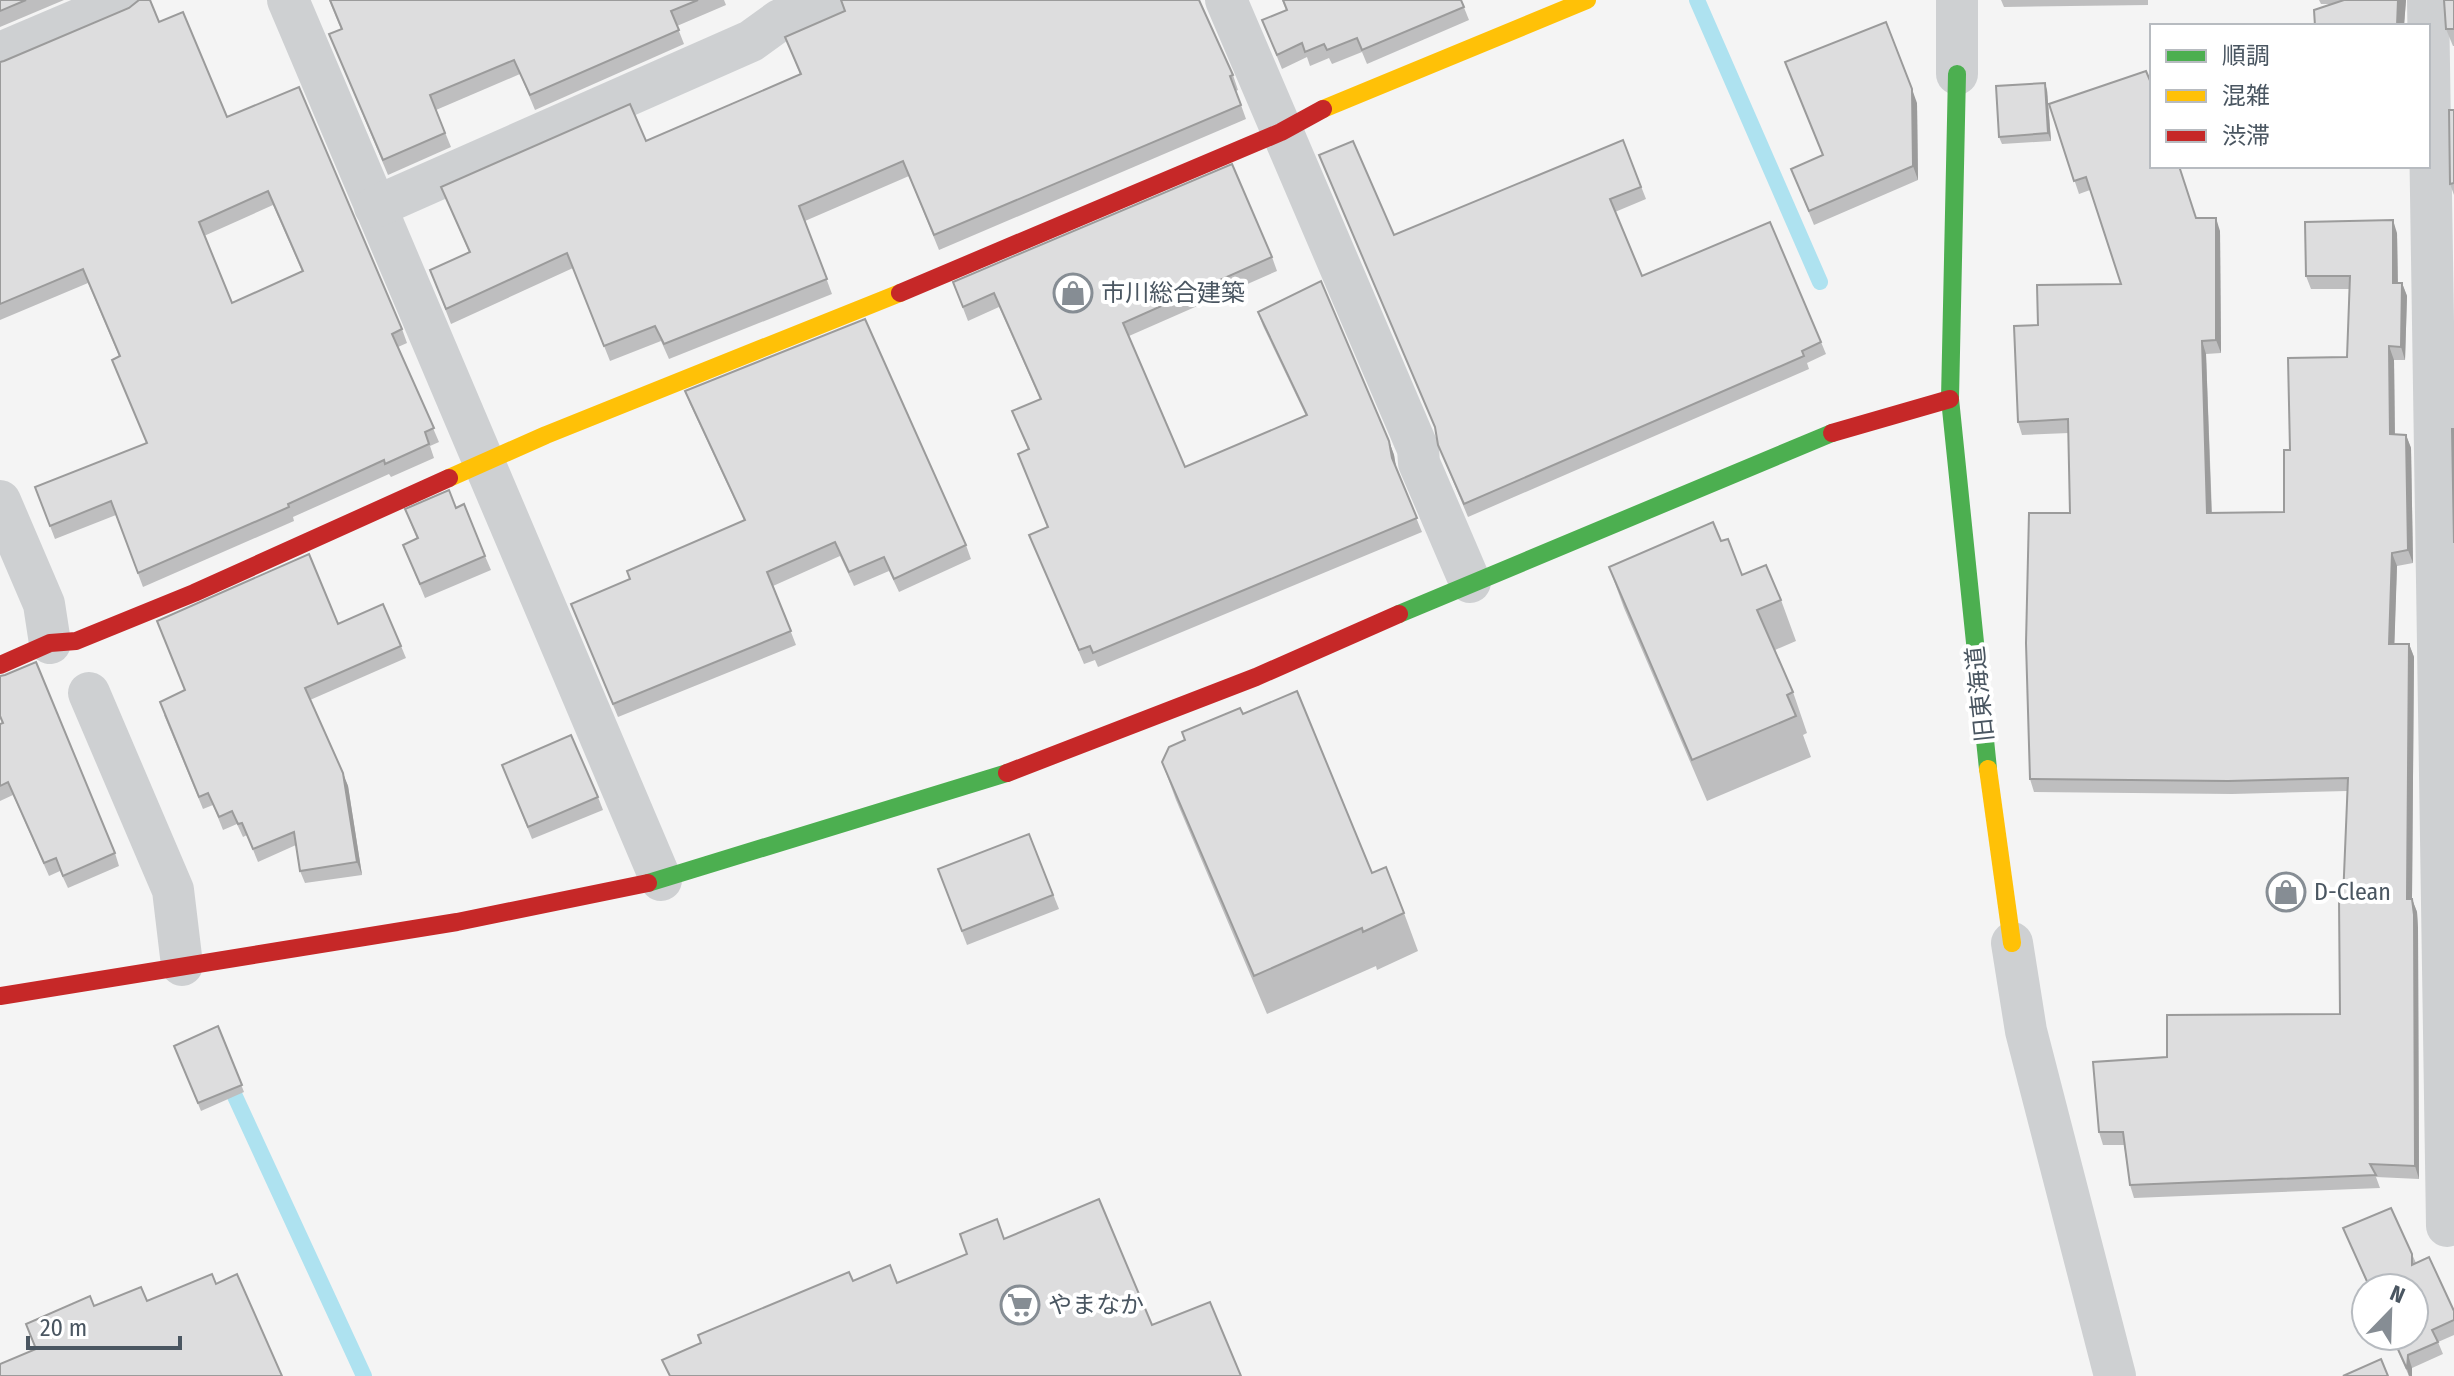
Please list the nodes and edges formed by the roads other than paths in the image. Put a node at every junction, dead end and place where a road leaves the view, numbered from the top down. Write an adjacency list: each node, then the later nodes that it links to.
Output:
1 (125, 0): 9 (street)
2 (288, 0): 13 (street)
3 (827, 0): 13 (street)
4 (1226, 0): 12 (street)
5 (1587, 0): 12 (street)
6 (1957, 0): 10 (street, 旧東海道)
7 (2428, 0): 8 (street)
8 (2428, 24)
9 (0, 53)
10 (1957, 74): 14 (street, 旧東海道)
11 (2430, 129): 25 (street)
12 (1281, 132): 15 (street); 17 (street)
13 (375, 207): 15 (street)
14 (1950, 399): 17 (street); 22 (street, 旧東海道)
15 (484, 464): 18 (street); 21 (street)
16 (0, 501): 18 (street)
17 (1470, 582): 21 (street)
18 (50, 643): 19 (street)
19 (0, 665)
20 (89, 693): 23 (street)
21 (661, 880): 23 (street)
22 (2012, 943): 26 (street, 旧東海道)
23 (182, 965): 24 (street)
24 (0, 996)
25 (2447, 1226)
26 (2115, 1376)

